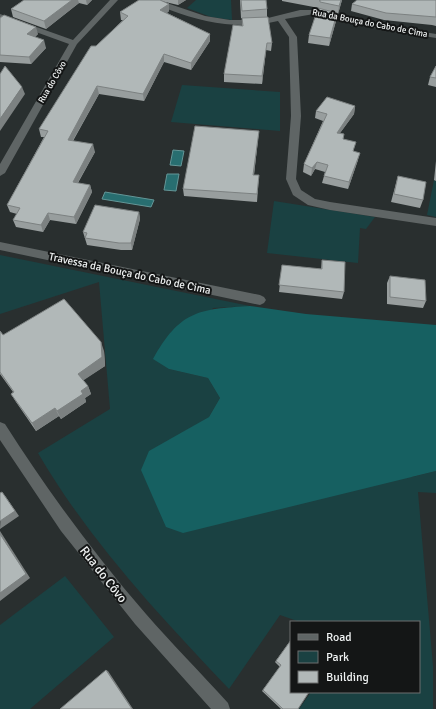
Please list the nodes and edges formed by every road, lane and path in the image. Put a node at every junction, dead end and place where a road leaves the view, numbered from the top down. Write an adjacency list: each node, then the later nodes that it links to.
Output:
1 (114, 0): 6 (street, Rua do Côvo)
2 (151, 0): 4 (street, Rua da Bouça do Cabo de Cima)
3 (0, 16): 6 (street)
4 (281, 19): 5 (street, Rua da Bouça do Cabo de Cima); 8 (street)
5 (436, 36)
6 (74, 43): 7 (street, Rua do Côvo)
7 (0, 173)
8 (436, 222)
9 (0, 246): 10 (street, Travessa da Bouça do Cabo de Cima)
10 (260, 300)
11 (0, 428): 12 (street, Rua do Côvo)
12 (222, 709)

